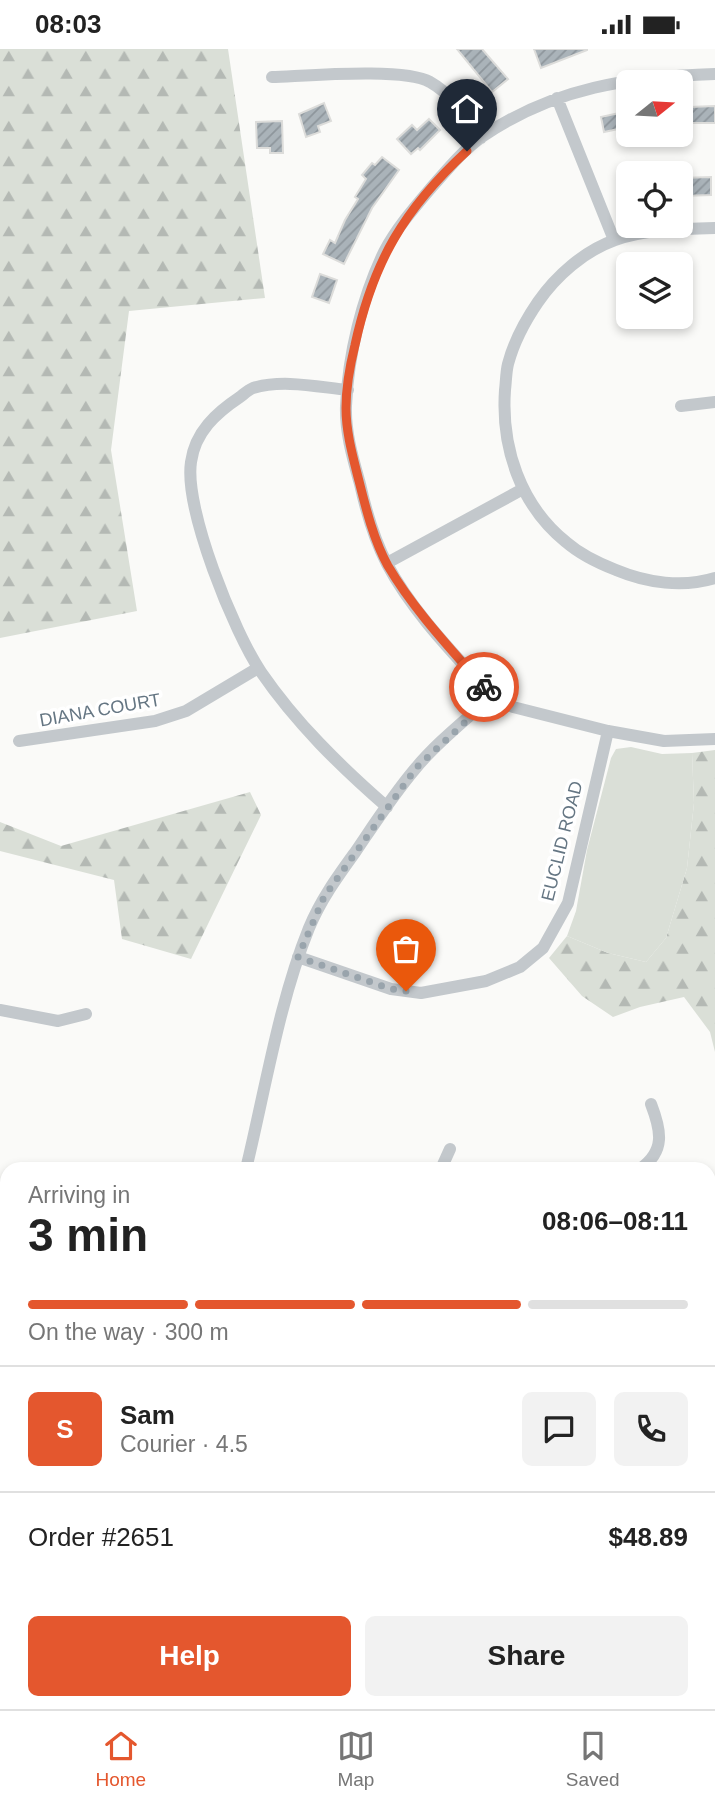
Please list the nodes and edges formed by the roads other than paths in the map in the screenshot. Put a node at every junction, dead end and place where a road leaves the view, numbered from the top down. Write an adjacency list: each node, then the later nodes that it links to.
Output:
1 (715, 73): 3 (street)
2 (272, 78): 4 (street)
3 (557, 98): 4 (street); 6 (street)
4 (481, 138): 7 (street)
5 (715, 228): 6 (street)
6 (614, 240): 10 (street)
7 (348, 390): 11 (street); 13 (street)
8 (715, 402): 9 (street)
9 (681, 406)
10 (523, 489): 11 (street); 12 (street)
11 (387, 563): 14 (street)
12 (715, 578)
13 (258, 668): 17 (street, DIANA COURT); 18 (street)
14 (492, 697): 15 (street); 18 (street)
15 (608, 731): 16 (street); 19 (street, EUCLID ROAD)
16 (715, 739)
17 (19, 741)
18 (387, 807): 19 (street)
19 (298, 957): 24 (street)
20 (0, 1010): 21 (street)
21 (86, 1014)
22 (651, 1104): 26 (street)
23 (450, 1149): 25 (street)
24 (248, 1162)
25 (444, 1162)
26 (648, 1162)

